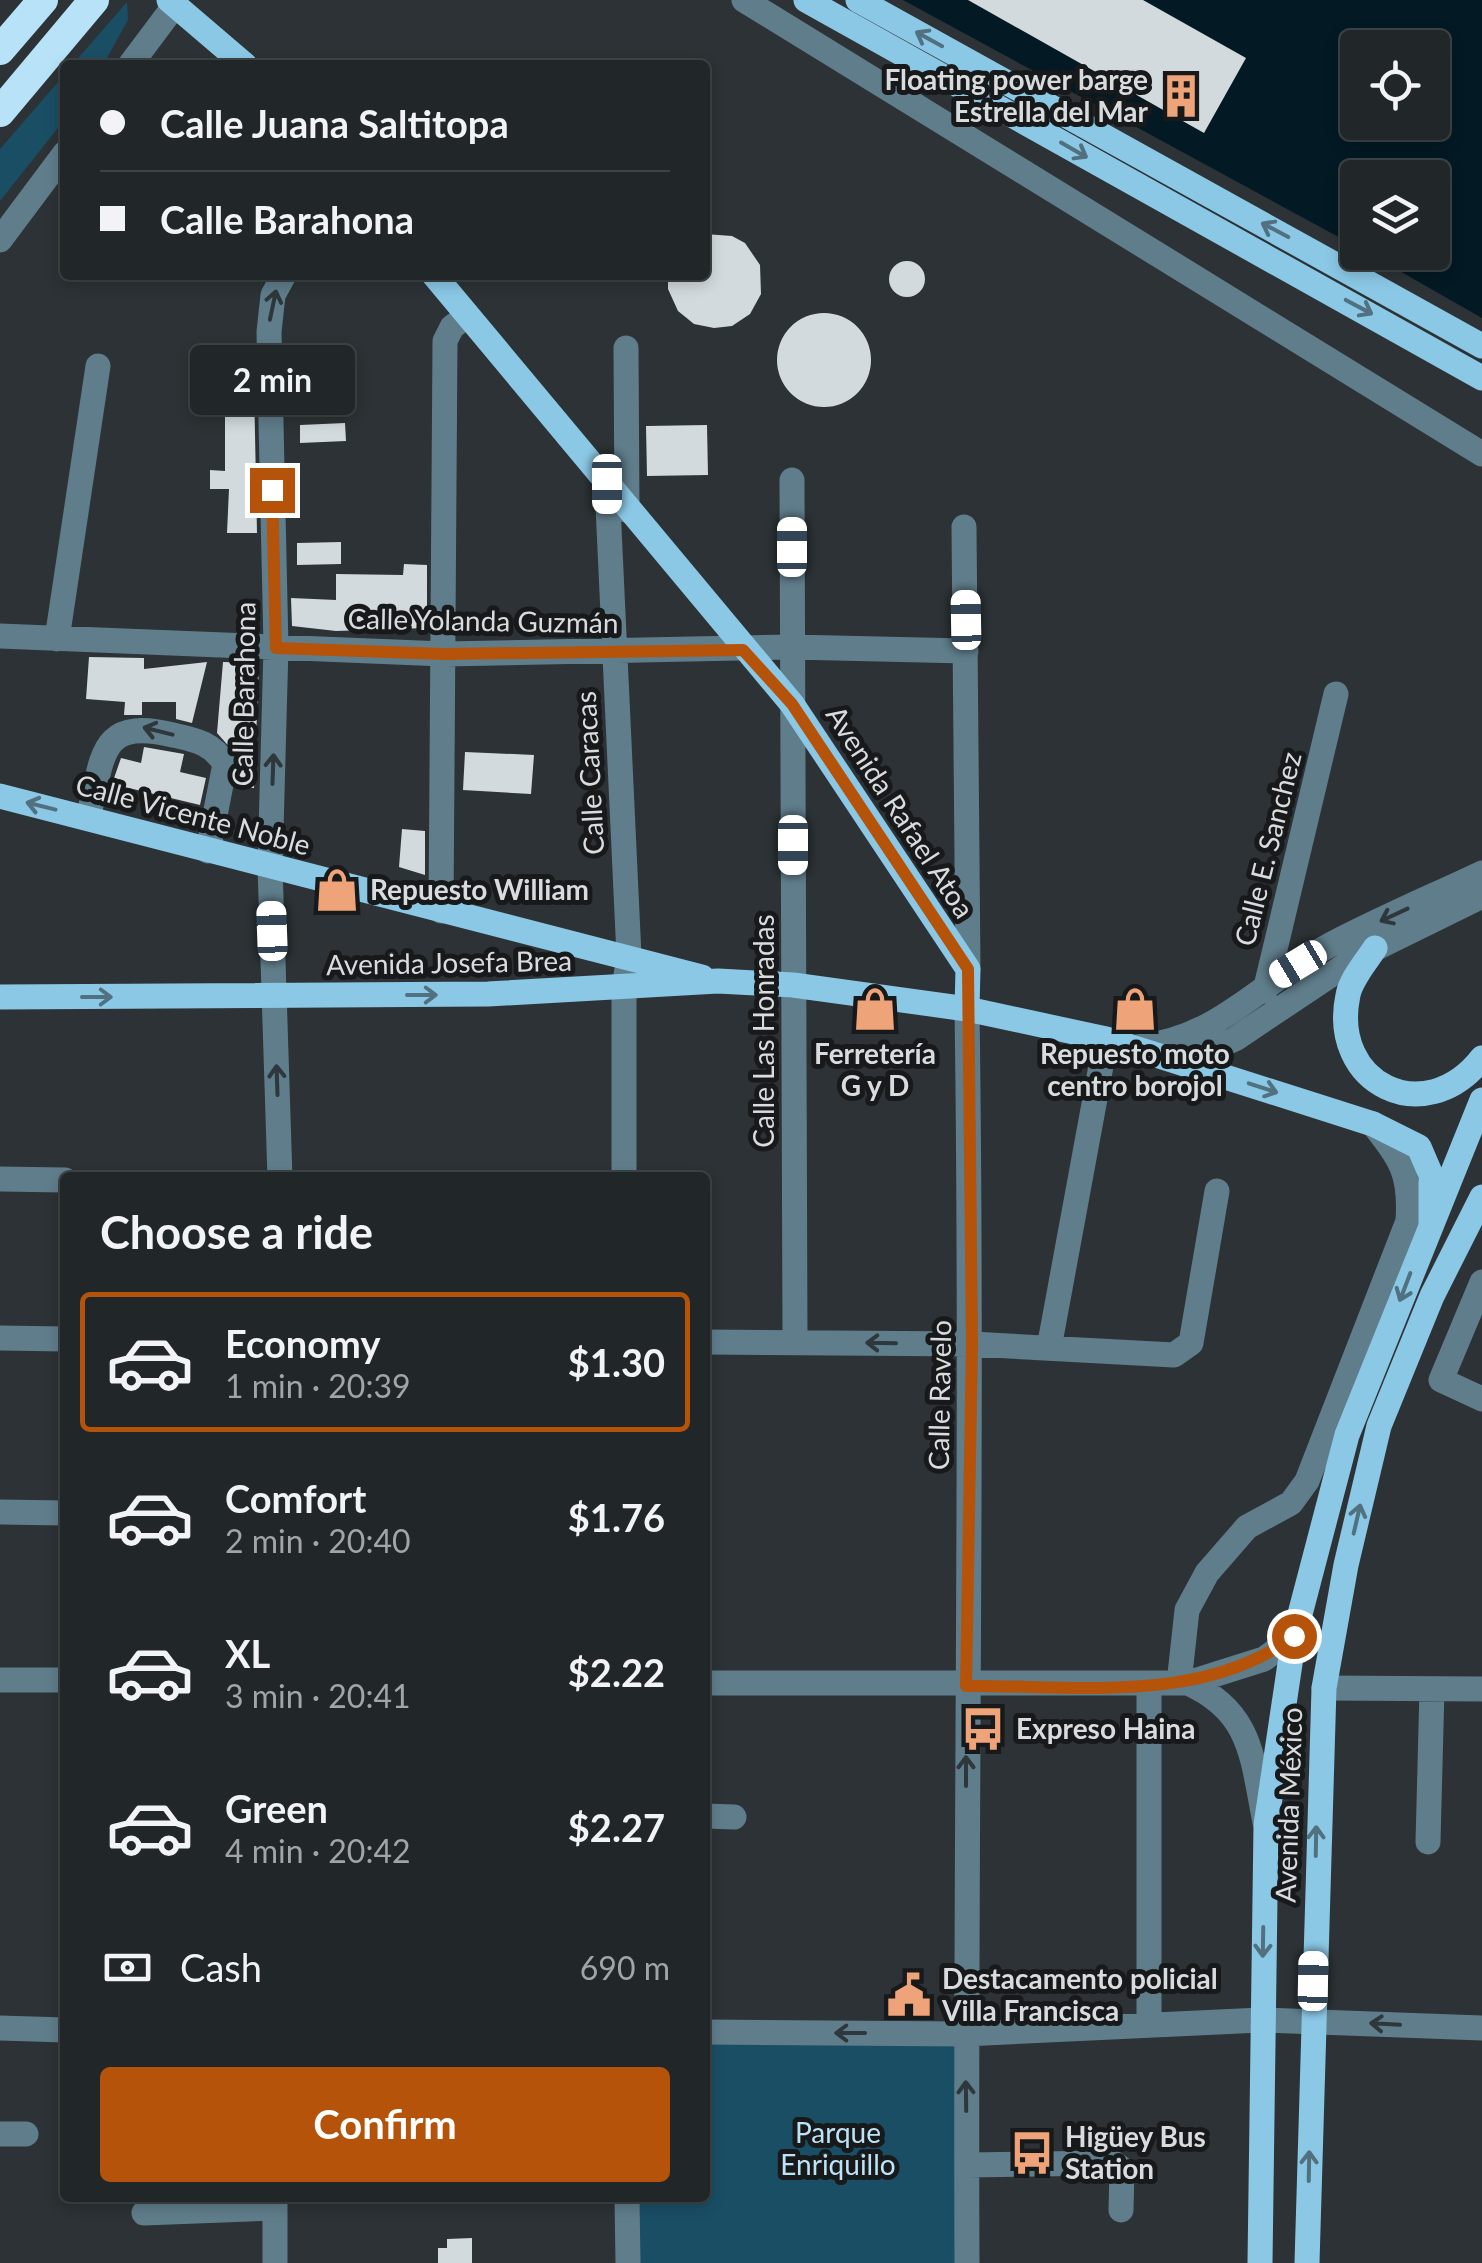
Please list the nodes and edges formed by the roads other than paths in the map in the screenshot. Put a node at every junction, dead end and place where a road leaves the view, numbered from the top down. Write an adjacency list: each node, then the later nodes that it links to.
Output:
1 (44, 0): 7 (highway)
2 (94, 0): 10 (highway)
3 (744, 0): 20 (street)
4 (806, 0): 19 (main road, one-way to 19)
5 (858, 0): 16 (main road, one-way to 5)
6 (172, 2): 8 (street); 9 (main road)
7 (0, 50)
8 (133, 60)
9 (239, 60)
10 (0, 112)
11 (60, 160): 12 (street)
12 (0, 240)
13 (281, 280): 28 (street, Calle Barahona, one-way to 13)
14 (438, 280): 15 (main road, Avenida Rafael Atoa)
15 (467, 316): 22 (main road, Avenida Rafael Atoa); 32 (street)
16 (1482, 346)
17 (626, 348): 23 (street)
18 (98, 366): 26 (street)
19 (1482, 378)
20 (1482, 454)
21 (792, 480): 27 (street, Calle Las Honradas)
22 (607, 484): 23 (main road, Avenida Rafael Atoa); 31 (street, Calle Caracas)
23 (627, 510): 29 (main road, Avenida Rafael Atoa)
24 (964, 527): 30 (street, Calle Ravelo)
25 (0, 636): 26 (street, Calle Yolanda Guzmán)
26 (57, 639): 28 (street, Calle Yolanda Guzmán)
27 (792, 647): 29 (street, Calle Yolanda Guzmán); 30 (street, Calle Yolanda Guzmán); 34 (street, Calle Las Honradas)
28 (276, 648): 32 (street, Calle Yolanda Guzmán); 38 (street, Calle Barahona, one-way to 28)
29 (743, 650): 31 (street, Calle Yolanda Guzmán); 34 (main road, Avenida Rafael Atoa)
30 (966, 650): 44 (street, Calle Ravelo)
31 (614, 653): 32 (street, Calle Yolanda Guzmán); 43 (street, Calle Caracas)
32 (444, 654): 41 (street)
33 (1336, 694): 46 (street, Calle E. Sanchez)
34 (792, 704): 44 (main road, Avenida Rafael Atoa); 47 (street, Calle Las Honradas)
35 (0, 796): 36 (main road, Calle Vicente Noble, one-way to 35)
36 (88, 818): 37 (main road, Calle Vicente Noble); 37 (street, one-way to 36)
37 (208, 851): 38 (main road, Calle Vicente Noble)
38 (270, 866): 41 (main road, Calle Vicente Noble); 49 (street, Calle Barahona)
39 (1482, 873): 46 (street, one-way to 46)
40 (1482, 896): 42 (street)
41 (441, 912): 43 (main road, Calle Vicente Noble)
42 (1375, 948): 52 (street); 55 (main road)
43 (629, 956): 45 (main road, Calle Vicente Noble); 48 (street, Calle Caracas)
44 (968, 969): 51 (main road, Calle Ravelo)
45 (718, 981): 47 (main road, Avenida México); 48 (main road, Avenida Josefa Brea)
46 (1266, 983): 52 (street, Calle E. Sanchez); 54 (street)
47 (793, 986): 51 (main road, Avenida México); 70 (street, Calle Las Honradas)
48 (624, 988): 49 (main road, Avenida Josefa Brea, one-way to 48); 60 (street, Calle Caracas)
49 (274, 996): 50 (main road, Avenida Josefa Brea, one-way to 49); 59 (street, Calle Barahona, one-way to 49)
50 (0, 997)
51 (967, 1008): 53 (main road, Avenida México); 71 (street, Calle Ravelo)
52 (1262, 1018): 56 (street)
53 (1106, 1039): 54 (main road, Avenida México); 72 (street)
54 (1136, 1047): 56 (main road, Avenida México)
55 (1482, 1058)
56 (1185, 1062): 58 (main road, Avenida México, one-way to 58)
57 (1482, 1100): 65 (main road, Avenida México)
58 (1374, 1124): 65 (main road, Avenida México); 79 (street)
59 (280, 1172)
60 (624, 1172)
61 (0, 1178): 62 (street)
62 (60, 1180)
63 (1217, 1192): 72 (street)
64 (1481, 1199): 83 (main road, Avenida México, one-way to 64)
65 (1430, 1222): 76 (main road, Avenida México, one-way to 76)
66 (1482, 1282): 73 (street)
67 (0, 1338): 68 (street)
68 (60, 1339)
69 (710, 1342): 70 (street)
70 (795, 1342): 71 (street, one-way to 70)
71 (972, 1344): 72 (street); 82 (street, Calle Ravelo)
72 (1049, 1348)
73 (1482, 1399)
74 (0, 1512): 75 (street)
75 (60, 1512)
76 (1294, 1636): 79 (street); 88 (main road, Avenida México)
77 (0, 1680): 78 (street)
78 (60, 1680)
79 (1183, 1683): 81 (street); 88 (street)
80 (710, 1684): 82 (street)
81 (1149, 1684): 82 (street); 92 (street)
82 (966, 1686): 97 (street, Calle Ravelo, one-way to 82)
83 (1324, 1688): 84 (street); 91 (main road, Avenida México, one-way to 83)
84 (1432, 1689): 85 (street); 89 (street)
85 (1482, 1689)
86 (710, 1816): 87 (street)
87 (734, 1817)
88 (1266, 1826): 90 (main road, Avenida México, one-way to 90)
89 (1428, 1842)
90 (1261, 2020): 91 (street); 92 (street); 108 (main road, Avenida México)
91 (1312, 2020): 94 (street, one-way to 91); 109 (main road, Avenida México, one-way to 91)
92 (1149, 2026): 97 (street)
93 (0, 2028): 95 (street)
94 (1482, 2028)
95 (60, 2030)
96 (710, 2032): 97 (street, one-way to 96)
97 (965, 2034): 100 (street, Calle Ravelo, one-way to 97)
98 (0, 2134): 99 (street)
99 (26, 2134)
100 (967, 2165): 103 (street); 107 (street, Calle Ravelo)
101 (626, 2202): 106 (street)
102 (275, 2203): 104 (street); 105 (street)
103 (1120, 2210)
104 (144, 2213)
105 (275, 2263)
106 (628, 2263)
107 (967, 2263)
108 (1260, 2263)
109 (1308, 2263)

